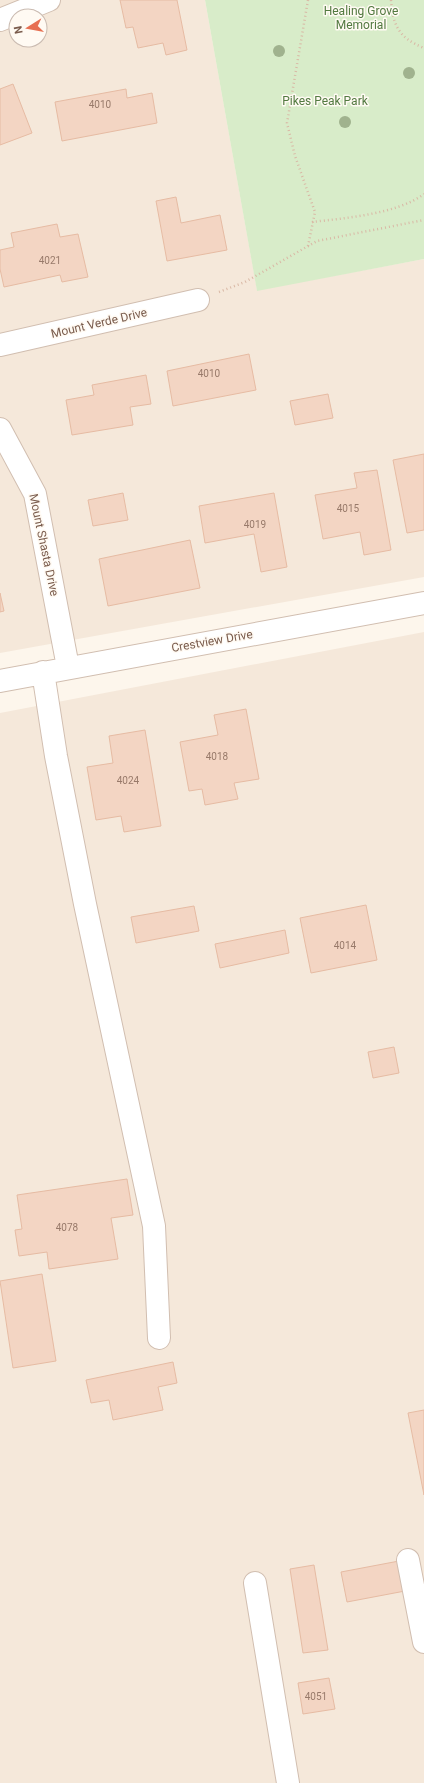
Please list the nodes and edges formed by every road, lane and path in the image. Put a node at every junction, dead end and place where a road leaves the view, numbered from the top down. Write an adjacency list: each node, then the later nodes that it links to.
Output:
1 (49, 0): 4 (street)
2 (308, 0): 8 (path)
3 (391, 0): 5 (path)
4 (0, 20)
5 (424, 48)
6 (424, 194): 8 (path)
7 (424, 220): 9 (path)
8 (312, 222): 9 (path)
9 (308, 246): 10 (path)
10 (198, 300): 11 (street, Mount Verde Drive)
11 (0, 345)
12 (0, 429): 14 (street, Mount Shasta Drive)
13 (424, 603): 14 (street, Crestview Drive)
14 (68, 667): 15 (street, Crestview Drive)
15 (43, 672): 16 (street, Crestview Drive); 17 (street)
16 (0, 680)
17 (159, 1338)
18 (408, 1560): 20 (street)
19 (255, 1583): 21 (street)
20 (424, 1642)
21 (288, 1783)

